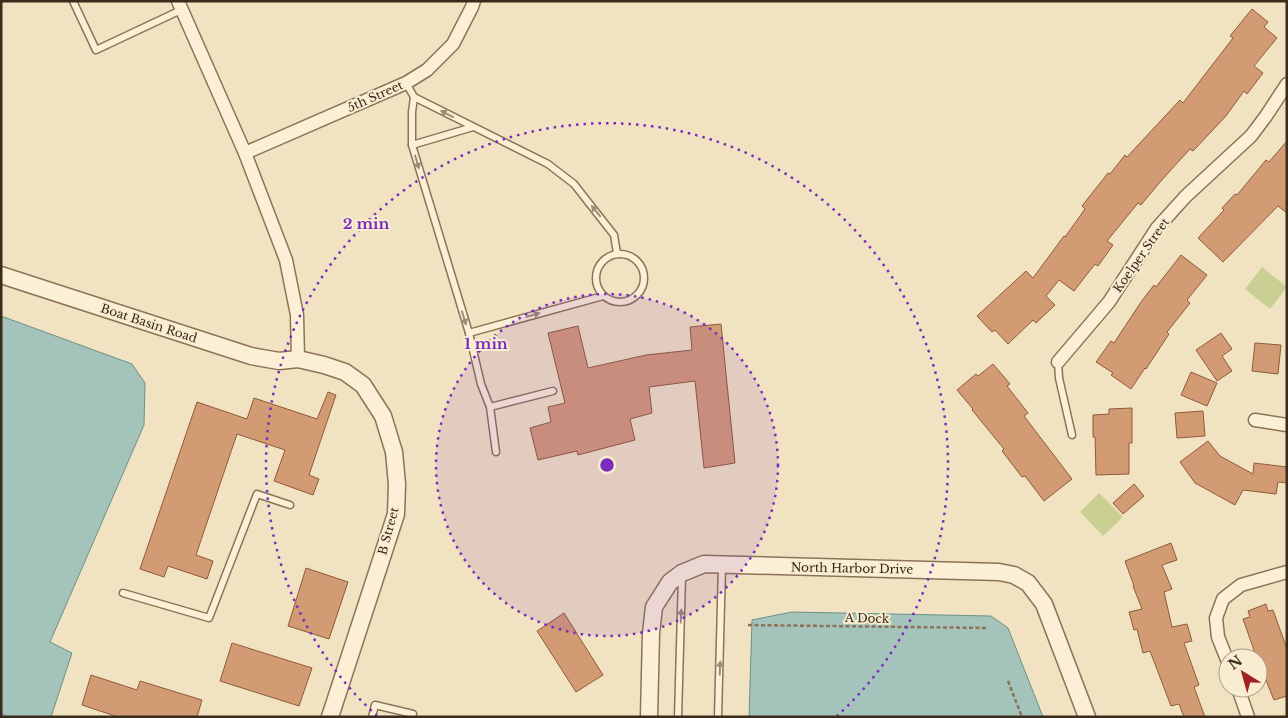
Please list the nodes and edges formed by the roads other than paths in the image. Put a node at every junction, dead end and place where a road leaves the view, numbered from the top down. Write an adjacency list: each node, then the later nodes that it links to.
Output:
1 (73, 1): 3 (lane)
2 (474, 1): 4 (street, 5th Street)
3 (180, 6): 9 (street)
4 (406, 82): 6 (lane); 9 (street, 5th Street)
5 (1287, 84): 15 (street, Koelper Street)
6 (414, 97): 7 (lane, one-way to 6); 8 (lane)
7 (473, 127): 8 (lane); 10 (lane, one-way to 7)
8 (412, 145): 13 (lane, one-way to 13)
9 (246, 152): 14 (street)
10 (617, 253): 12 (lane); 12 (lane)
11 (1, 276): 14 (street, Boat Basin Road)
12 (603, 296): 13 (lane, one-way to 12)
13 (469, 333): 17 (lane)
14 (298, 359): 29 (street, B Street)
15 (1058, 362): 20 (lane)
16 (553, 391): 17 (lane)
17 (490, 407): 21 (lane)
18 (1255, 420): 19 (street)
19 (1287, 424)
20 (1072, 435)
21 (496, 452)
22 (290, 504): 26 (lane)
23 (722, 565): 25 (street, North Harbor Drive); 34 (lane, one-way to 23); 35 (street, North Harbor Drive)
24 (1287, 572): 27 (street)
25 (682, 573): 32 (street, North Harbor Drive); 33 (lane, one-way to 25)
26 (123, 593)
27 (1222, 648)
28 (1241, 698): 36 (street)
29 (330, 717)
30 (372, 717): 31 (lane)
31 (412, 717)
32 (650, 717)
33 (678, 717)
34 (718, 717)
35 (1087, 717)
36 (1248, 717)

